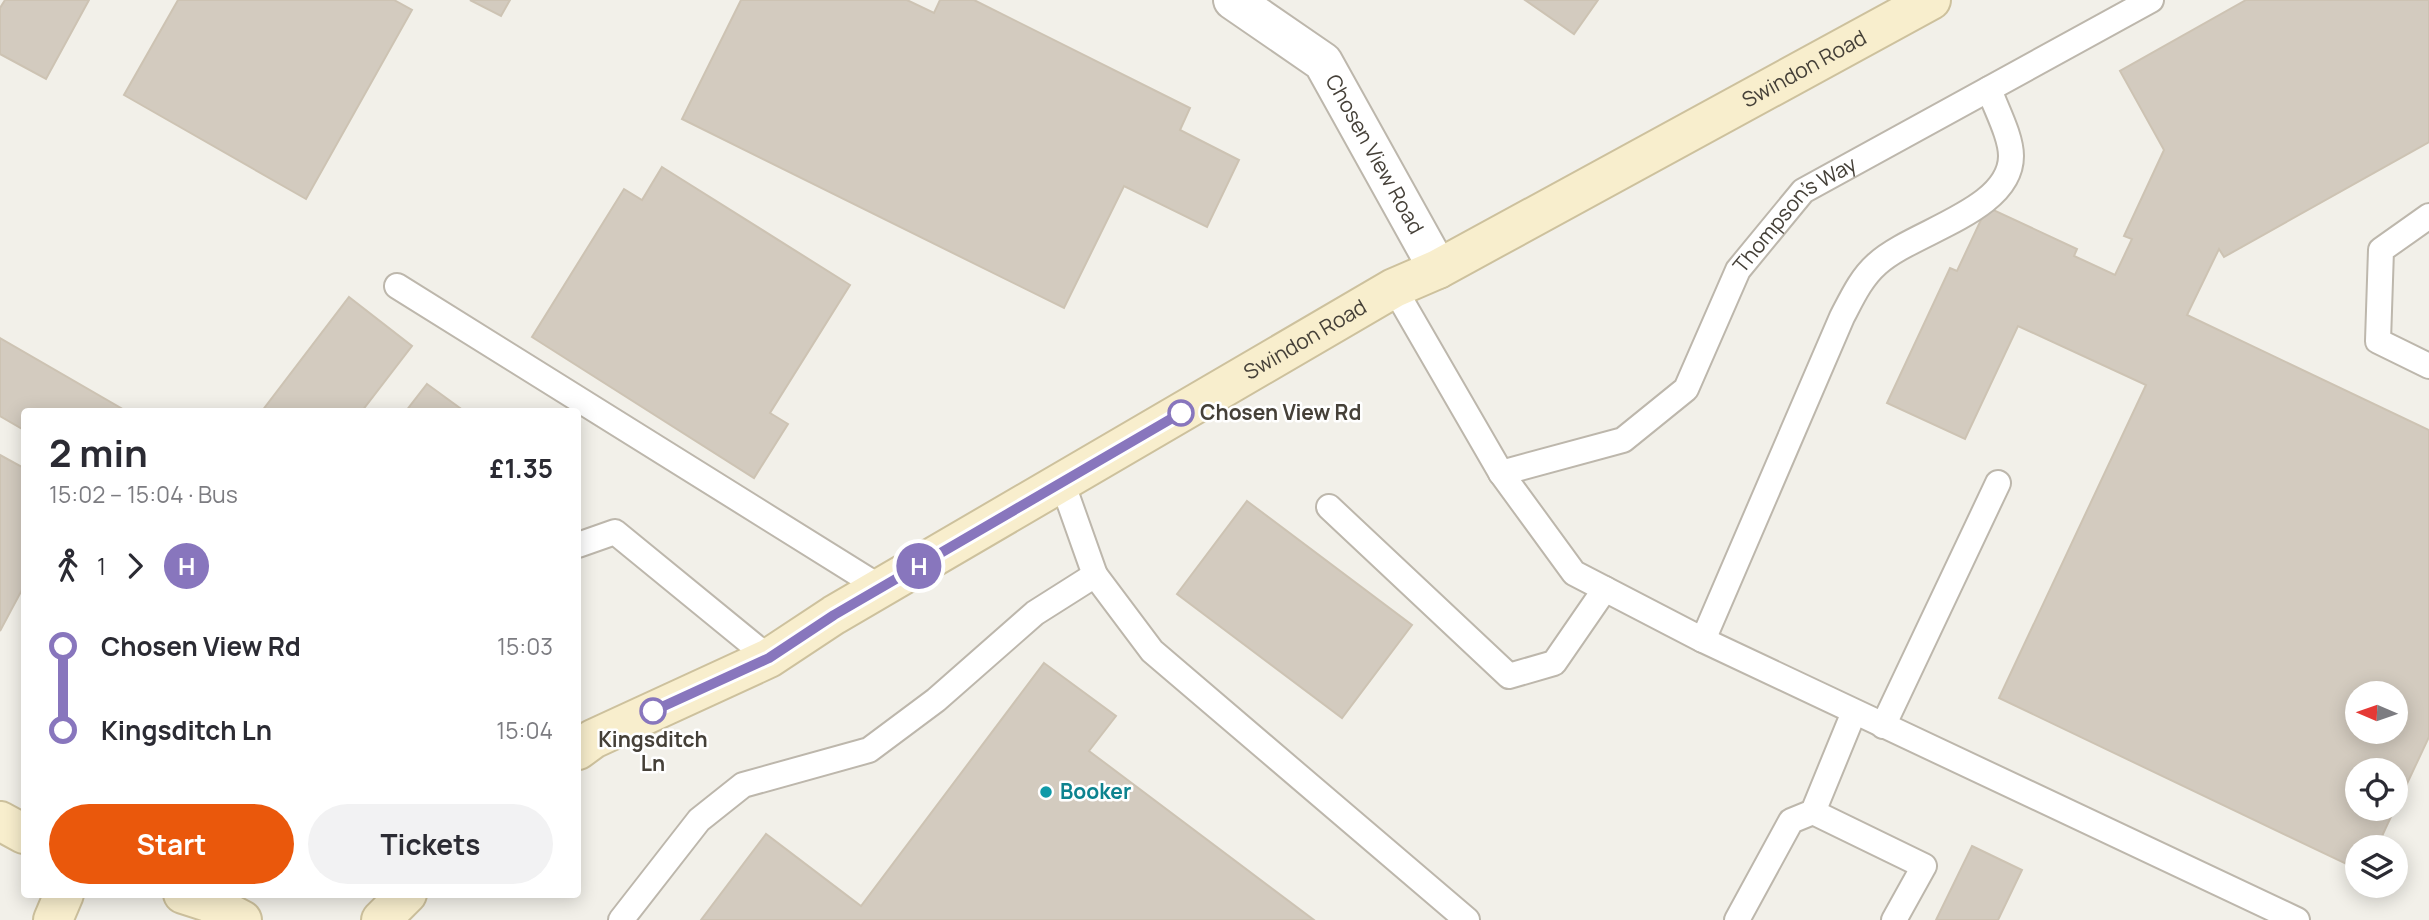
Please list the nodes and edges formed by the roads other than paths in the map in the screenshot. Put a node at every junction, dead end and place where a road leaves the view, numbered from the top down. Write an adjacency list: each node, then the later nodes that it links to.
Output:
1 (1233, 0): 6 (street, Chosen View Road)
2 (1931, 0): 6 (street, Swindon Road)
3 (2151, 0): 4 (lane, Thompson's Way)
4 (1989, 89): 10 (lane, Thompson's Way); 18 (lane)
5 (2429, 216): 9 (lane)
6 (1438, 269): 8 (street, Swindon Road)
7 (397, 286): 16 (lane)
8 (1395, 288): 10 (lane); 11 (street, Swindon Road)
9 (2429, 366)
10 (1501, 473): 17 (lane)
11 (1062, 482): 15 (lane); 16 (street, Swindon Road)
12 (1998, 483): 21 (lane)
13 (1329, 507): 17 (lane)
14 (581, 544): 19 (lane)
15 (1095, 575): 32 (lane); 33 (lane)
16 (881, 587): 19 (street, Swindon Road)
17 (1605, 589): 18 (lane)
18 (1703, 640): 20 (lane)
19 (769, 658): 22 (street, Swindon Road)
20 (1854, 712): 21 (lane); 23 (lane)
21 (1883, 726): 36 (lane)
22 (581, 748)
23 (1813, 812): 34 (lane); 35 (lane)
24 (0, 821): 25 (street)
25 (21, 832)
26 (62, 898): 29 (street)
27 (196, 898): 30 (street)
28 (403, 898): 31 (street)
29 (53, 920)
30 (243, 920)
31 (381, 920)
32 (621, 920)
33 (1467, 920)
34 (1737, 920)
35 (1894, 920)
36 (2297, 920)

